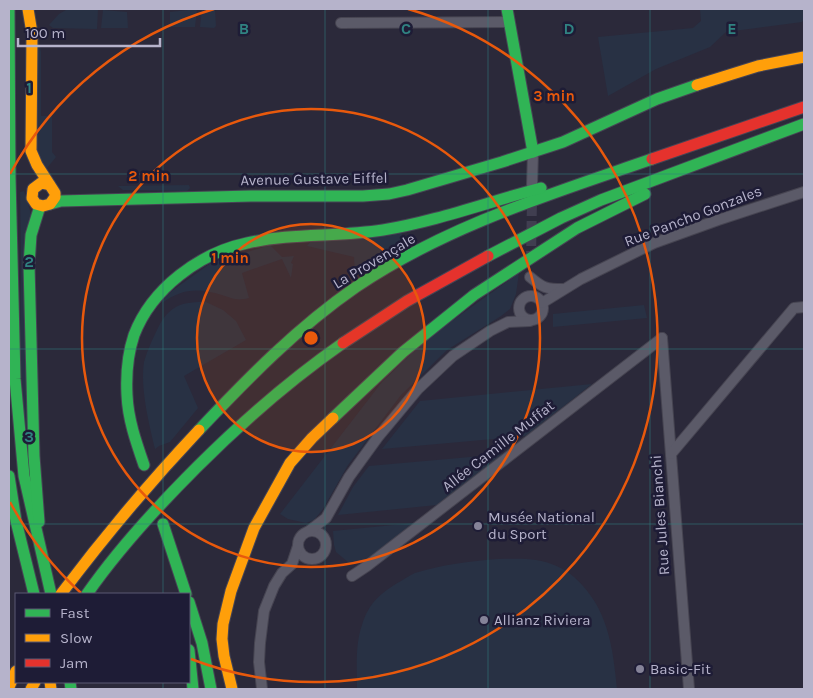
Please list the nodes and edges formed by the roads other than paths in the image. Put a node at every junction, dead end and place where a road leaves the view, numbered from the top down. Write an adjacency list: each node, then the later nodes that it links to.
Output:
1 (9, 9): 13 (main road)
2 (20, 9): 13 (main road)
3 (28, 9): 15 (main road)
4 (506, 9): 5 (main road)
5 (509, 22): 6 (street); 10 (main road)
6 (341, 23)
7 (804, 57): 10 (main road, Avenue Gustave Eiffel)
8 (804, 107): 12 (main road, La Provençale)
9 (804, 124): 11 (main road)
10 (533, 152): 14 (street); 17 (main road, Avenue Gustave Eiffel)
11 (700, 163): 42 (main road); 50 (main road)
12 (627, 166): 28 (main road); 41 (main road, La Provençale)
13 (10, 177): 35 (main road)
14 (532, 186)
15 (52, 189): 17 (main road, Avenue Gustave Eiffel); 18 (main road); 18 (main road)
16 (804, 192): 19 (street, Rue Pancho Gonzales)
17 (90, 200): 18 (main road, Avenue Gustave Eiffel)
18 (45, 205): 35 (main road)
19 (563, 289): 20 (street); 21 (street, Rue Pancho Gonzales)
20 (529, 296): 21 (street); 22 (street)
21 (542, 303): 24 (street)
22 (518, 307): 24 (street); 25 (street)
23 (804, 307): 27 (street)
24 (530, 321): 25 (street)
25 (508, 322): 30 (street)
26 (662, 338): 27 (street, Rue Jules Bianchi); 38 (street, Allée Camille Muffat)
27 (670, 454): 52 (street, Rue Jules Bianchi)
28 (144, 465)
29 (9, 476): 39 (main road)
30 (326, 518): 32 (street); 33 (street)
31 (163, 524): 43 (main road)
32 (309, 531): 33 (street); 34 (street)
33 (327, 544): 36 (street)
34 (298, 546): 36 (street); 37 (street)
35 (41, 553): 40 (main road)
36 (312, 559): 37 (street)
37 (292, 564): 51 (street)
38 (352, 576)
39 (34, 593)
40 (51, 593)
41 (62, 593)
42 (87, 593)
43 (186, 593)
44 (190, 605): 49 (main road)
45 (190, 660): 48 (main road)
46 (15, 672): 47 (main road)
47 (9, 687)
48 (193, 689)
49 (211, 689)
50 (232, 689)
51 (262, 689)
52 (688, 689)

